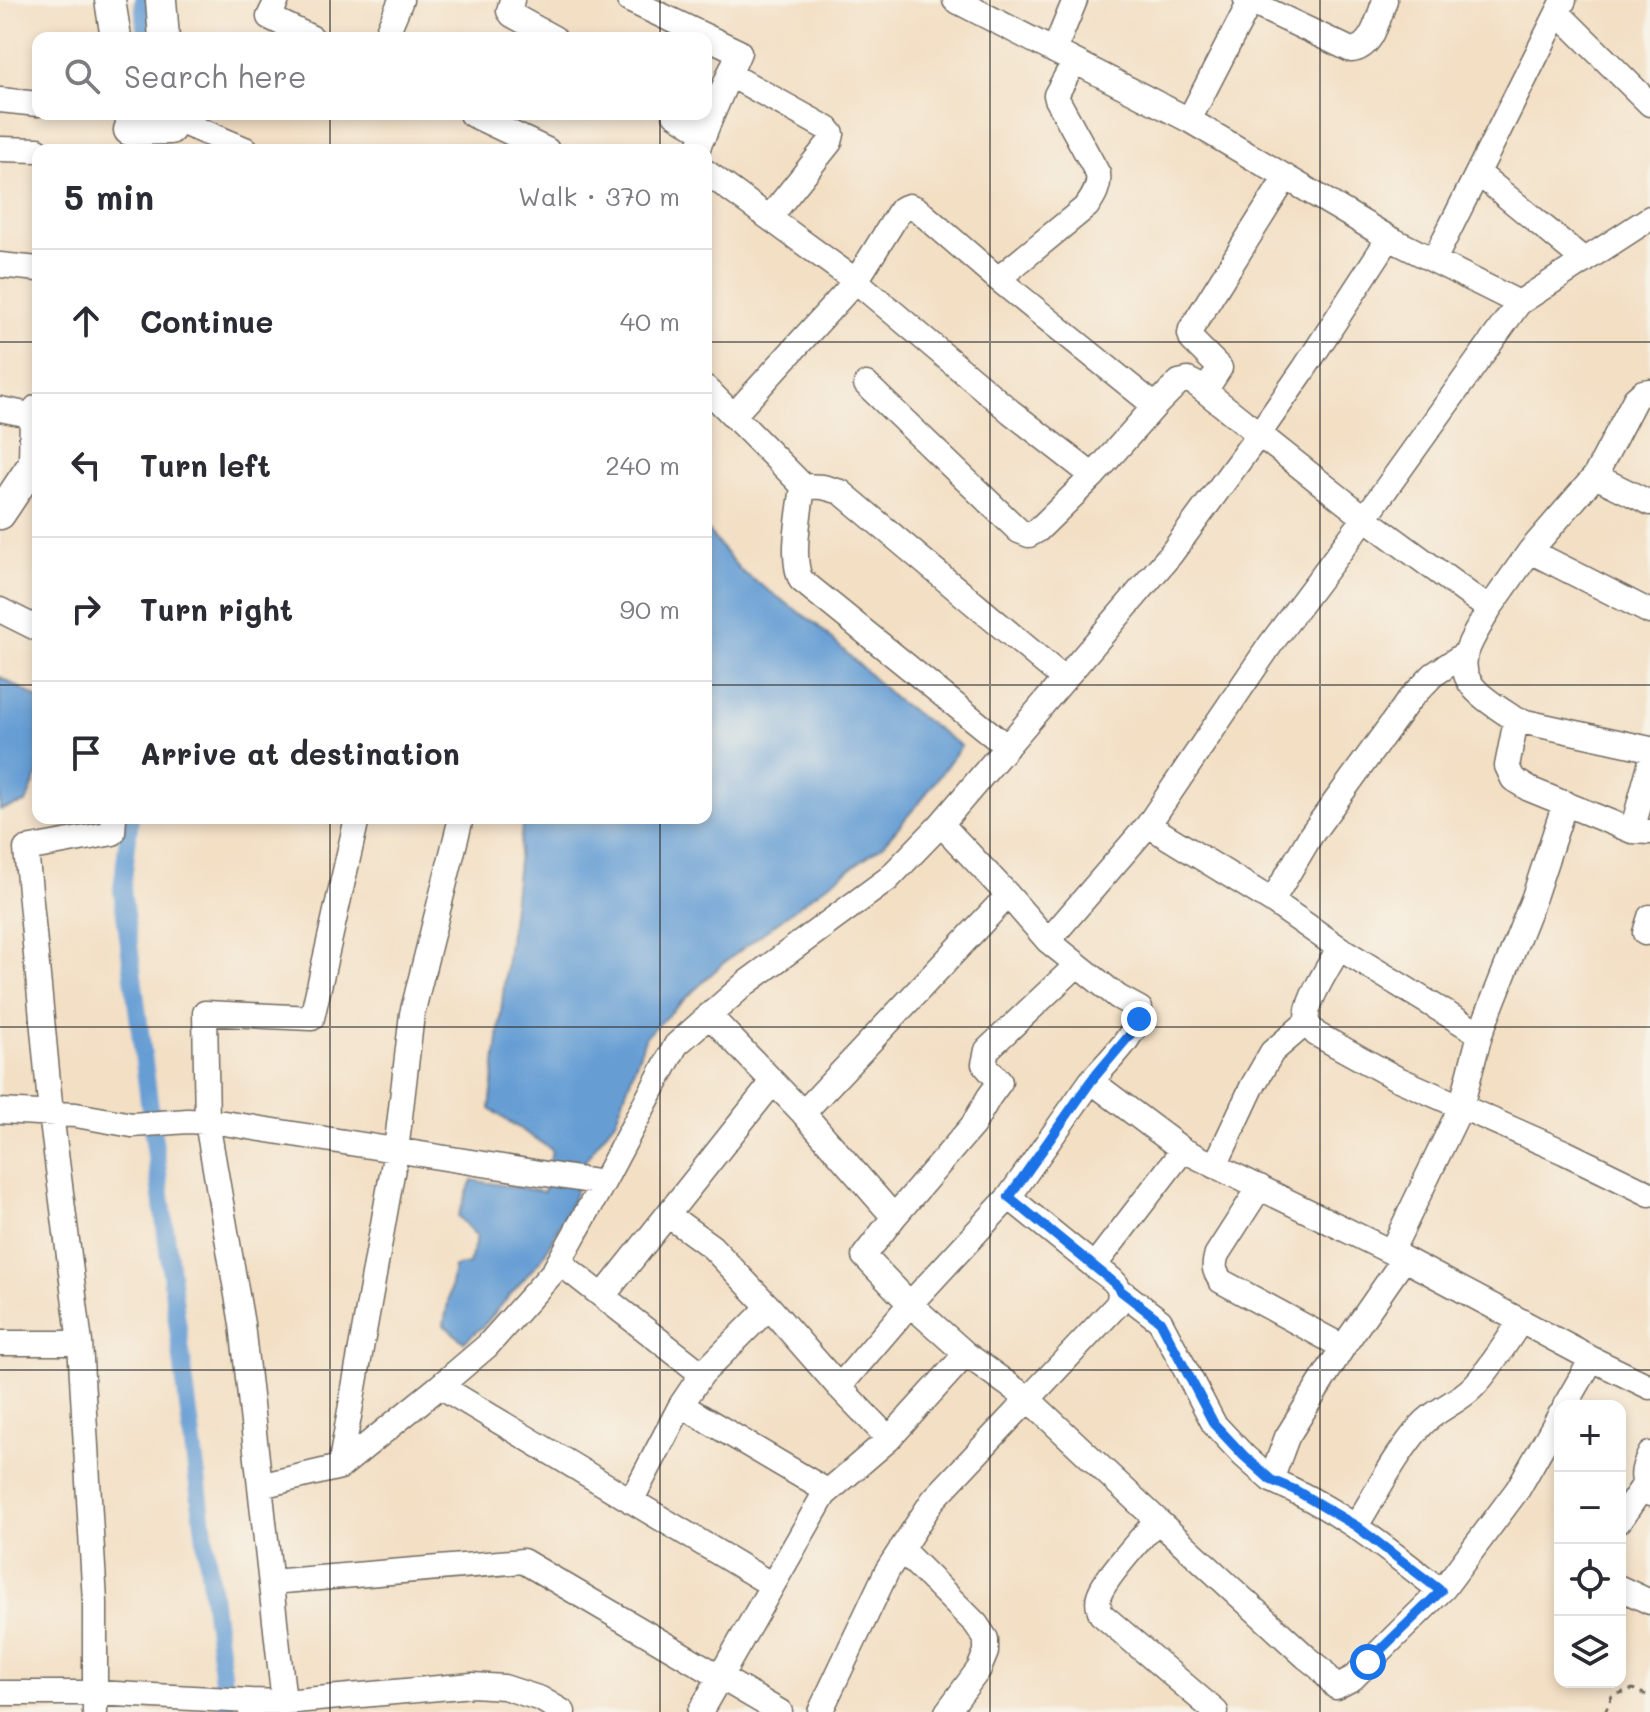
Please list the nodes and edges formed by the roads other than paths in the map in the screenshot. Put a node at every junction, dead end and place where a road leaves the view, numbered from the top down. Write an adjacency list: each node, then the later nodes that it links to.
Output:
1 (110, 0): 12 (main road)
2 (161, 0): 13 (main road)
3 (277, 0): 14 (street)
4 (401, 0): 15 (street)
5 (512, 0): 16 (street)
6 (629, 0): 17 (street)
7 (955, 0): 19 (street)
8 (1075, 0): 19 (street)
9 (1385, 0): 10 (street)
10 (1248, 1): 28 (street)
11 (1561, 7): 23 (street); 36 (street)
12 (115, 32)
13 (164, 32)
14 (300, 32)
15 (388, 32)
16 (543, 32)
17 (697, 32)
18 (712, 39): 20 (street)
19 (1064, 56): 28 (street); 46 (street)
20 (729, 74): 24 (street); 39 (street)
21 (0, 100): 22 (street)
22 (32, 103)
23 (1650, 104)
24 (712, 115)
25 (484, 120): 33 (street)
26 (681, 120): 31 (street)
27 (710, 120): 31 (street)
28 (1189, 120): 38 (street)
29 (128, 124): 30 (main road)
30 (170, 128): 32 (street)
31 (701, 142)
32 (226, 144)
33 (534, 144)
34 (0, 149): 35 (street)
35 (32, 150)
36 (1478, 173): 42 (street); 43 (street)
37 (712, 176): 39 (street)
38 (1286, 177): 41 (street); 50 (street)
39 (770, 217): 47 (street)
40 (1650, 218): 43 (street)
41 (1389, 238): 42 (street); 57 (street)
42 (1434, 260): 48 (street)
43 (1585, 261): 48 (street)
44 (0, 265): 45 (street)
45 (32, 268)
46 (998, 279): 47 (street); 53 (street)
47 (856, 281): 56 (street); 59 (street)
48 (1519, 303): 64 (street)
49 (866, 384): 59 (street)
50 (1205, 391): 53 (street); 57 (street)
51 (1650, 391): 60 (street)
52 (712, 394): 56 (street)
53 (1155, 406): 59 (street)
54 (0, 409): 55 (street)
55 (32, 413)
56 (733, 416): 61 (street)
57 (1259, 434): 64 (street); 71 (street)
58 (32, 465): 63 (main road)
59 (1093, 476)
60 (1595, 476): 62 (street); 65 (street)
61 (803, 486): 71 (street); 73 (street)
62 (1650, 503)
63 (0, 514)
64 (1365, 518): 66 (street); 81 (street)
65 (1530, 551): 66 (street); 68 (street)
66 (1489, 609): 70 (street)
67 (0, 610): 69 (street)
68 (1650, 612)
69 (32, 626)
70 (1466, 653): 72 (street); 84 (street)
71 (1064, 679): 73 (street)
72 (1516, 720): 74 (street); 76 (street)
73 (1007, 747): 80 (street)
74 (1650, 749)
75 (1650, 765): 82 (street)
76 (1565, 803): 82 (street); 90 (street)
77 (114, 824): 96 (street)
78 (356, 824): 97 (street)
79 (460, 824): 99 (street)
80 (941, 824): 83 (street); 88 (street)
81 (1148, 825): 84 (street); 85 (street)
82 (1641, 831)
83 (1008, 895): 85 (street); 95 (street)
84 (1272, 901): 86 (street)
85 (1048, 941): 87 (street)
86 (1339, 948): 89 (street); 90 (street)
87 (1077, 965): 91 (street); 106 (street)
88 (709, 1015): 92 (street); 101 (street)
89 (1307, 1022): 93 (street); 100 (street)
90 (1480, 1034): 93 (street)
91 (1091, 1081): 98 (street); 104 (street)
92 (773, 1082): 95 (street); 105 (street)
93 (1461, 1107): 103 (street); 107 (street)
94 (0, 1111): 96 (street)
95 (803, 1113): 106 (street)
96 (51, 1114): 97 (street); 116 (street)
97 (197, 1121): 99 (street); 132 (street)
98 (1183, 1150): 100 (street); 109 (street)
99 (396, 1151): 101 (street); 130 (street)
100 (1215, 1166): 102 (street)
101 (580, 1179): 108 (street)
102 (1260, 1187): 107 (street); 117 (street)
103 (1650, 1194)
104 (1009, 1197): 109 (street); 112 (street)
105 (668, 1215): 111 (street); 113 (street)
106 (894, 1217): 112 (street)
107 (1398, 1256): 114 (street); 117 (street)
108 (559, 1262): 111 (street); 121 (street)
109 (1094, 1266): 110 (street)
110 (1121, 1291): 124 (street); 131 (street)
111 (603, 1296): 120 (street)
112 (910, 1304): 118 (street); 122 (street)
113 (769, 1307): 120 (street); 122 (street)
114 (1521, 1321): 119 (street); 138 (street)
115 (0, 1343): 116 (street)
116 (80, 1343): 148 (street)
117 (1343, 1347): 131 (street)
118 (966, 1354): 124 (street); 128 (street)
119 (1592, 1359): 123 (street); 125 (street)
120 (702, 1374): 126 (street)
121 (440, 1386): 130 (street); 135 (street)
122 (839, 1387): 128 (street)
123 (1650, 1387)
124 (1027, 1398): 137 (street); 139 (street)
125 (1568, 1400)
126 (681, 1405): 134 (street); 135 (street)
127 (1554, 1426): 142 (street)
128 (889, 1439): 134 (street)
129 (1650, 1454): 133 (street)
130 (340, 1467): 132 (street)
131 (1271, 1480): 138 (street)
132 (260, 1486): 140 (street)
133 (1647, 1489): 136 (street)
134 (827, 1491): 141 (street)
135 (631, 1501): 141 (street)
136 (1626, 1513)
137 (1157, 1520): 142 (street); 155 (street)
138 (1356, 1526): 142 (street)
139 (901, 1549): 153 (street); 154 (street)
140 (271, 1582): 145 (street); 147 (street)
141 (772, 1585): 145 (street)
142 (1441, 1591)
143 (1626, 1591): 144 (street)
144 (1650, 1602)
145 (720, 1677): 151 (street); 152 (street)
146 (0, 1693): 148 (street)
147 (284, 1702): 149 (street); 150 (street)
148 (96, 1703): 149 (street)
149 (231, 1704)
150 (563, 1712)
151 (700, 1712)
152 (780, 1712)
153 (820, 1712)
154 (947, 1712)
155 (1216, 1712)

